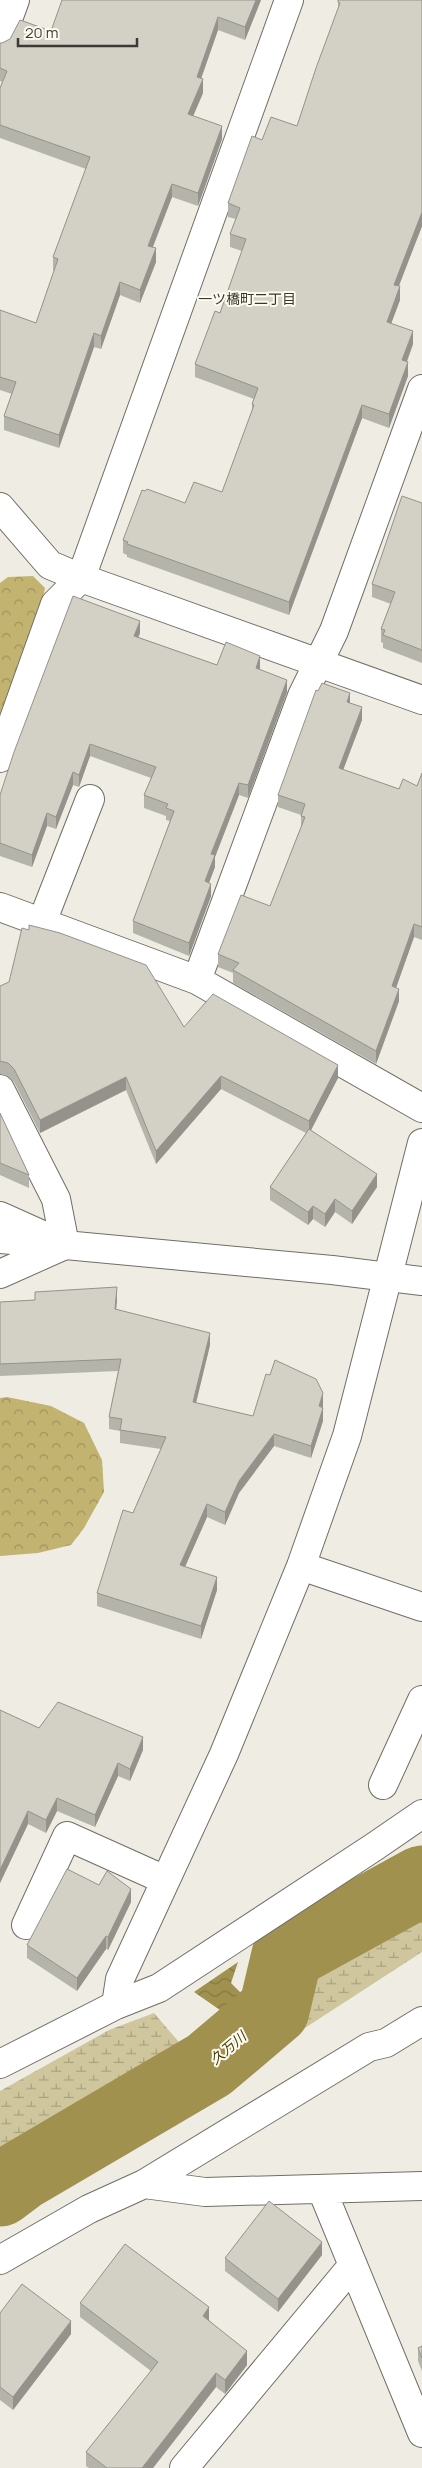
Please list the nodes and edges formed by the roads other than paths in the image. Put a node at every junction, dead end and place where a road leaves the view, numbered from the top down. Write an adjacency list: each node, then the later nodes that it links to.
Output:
1 (15, 0): 3 (street)
2 (289, 0): 6 (street)
3 (0, 41)
4 (422, 389): 7 (street)
5 (0, 506): 6 (street)
6 (81, 578): 7 (street); 9 (street)
7 (320, 662): 8 (street); 13 (street)
8 (422, 700)
9 (0, 758)
10 (90, 798): 12 (street)
11 (0, 906): 12 (street)
12 (42, 922): 13 (street)
13 (197, 980): 15 (street)
14 (0, 1089): 19 (street)
15 (422, 1108)
16 (422, 1143): 21 (street)
17 (0, 1216): 19 (street)
18 (0, 1239): 19 (street)
19 (65, 1245): 20 (street); 21 (street)
20 (0, 1274)
21 (386, 1277): 22 (street); 23 (street)
22 (422, 1281)
23 (301, 1566): 24 (street); 28 (street)
24 (422, 1607)
25 (422, 1700): 26 (street)
26 (384, 1785)
27 (422, 1814): 30 (street)
28 (165, 1880): 29 (street); 30 (street)
29 (26, 1925)
30 (116, 2005): 32 (street)
31 (422, 2021): 33 (street)
32 (0, 2064)
33 (144, 2184): 35 (street); 36 (street)
34 (422, 2186): 35 (street)
35 (322, 2190): 37 (street)
36 (0, 2260)
37 (353, 2265): 38 (street); 39 (street)
38 (422, 2433)
39 (184, 2468)

